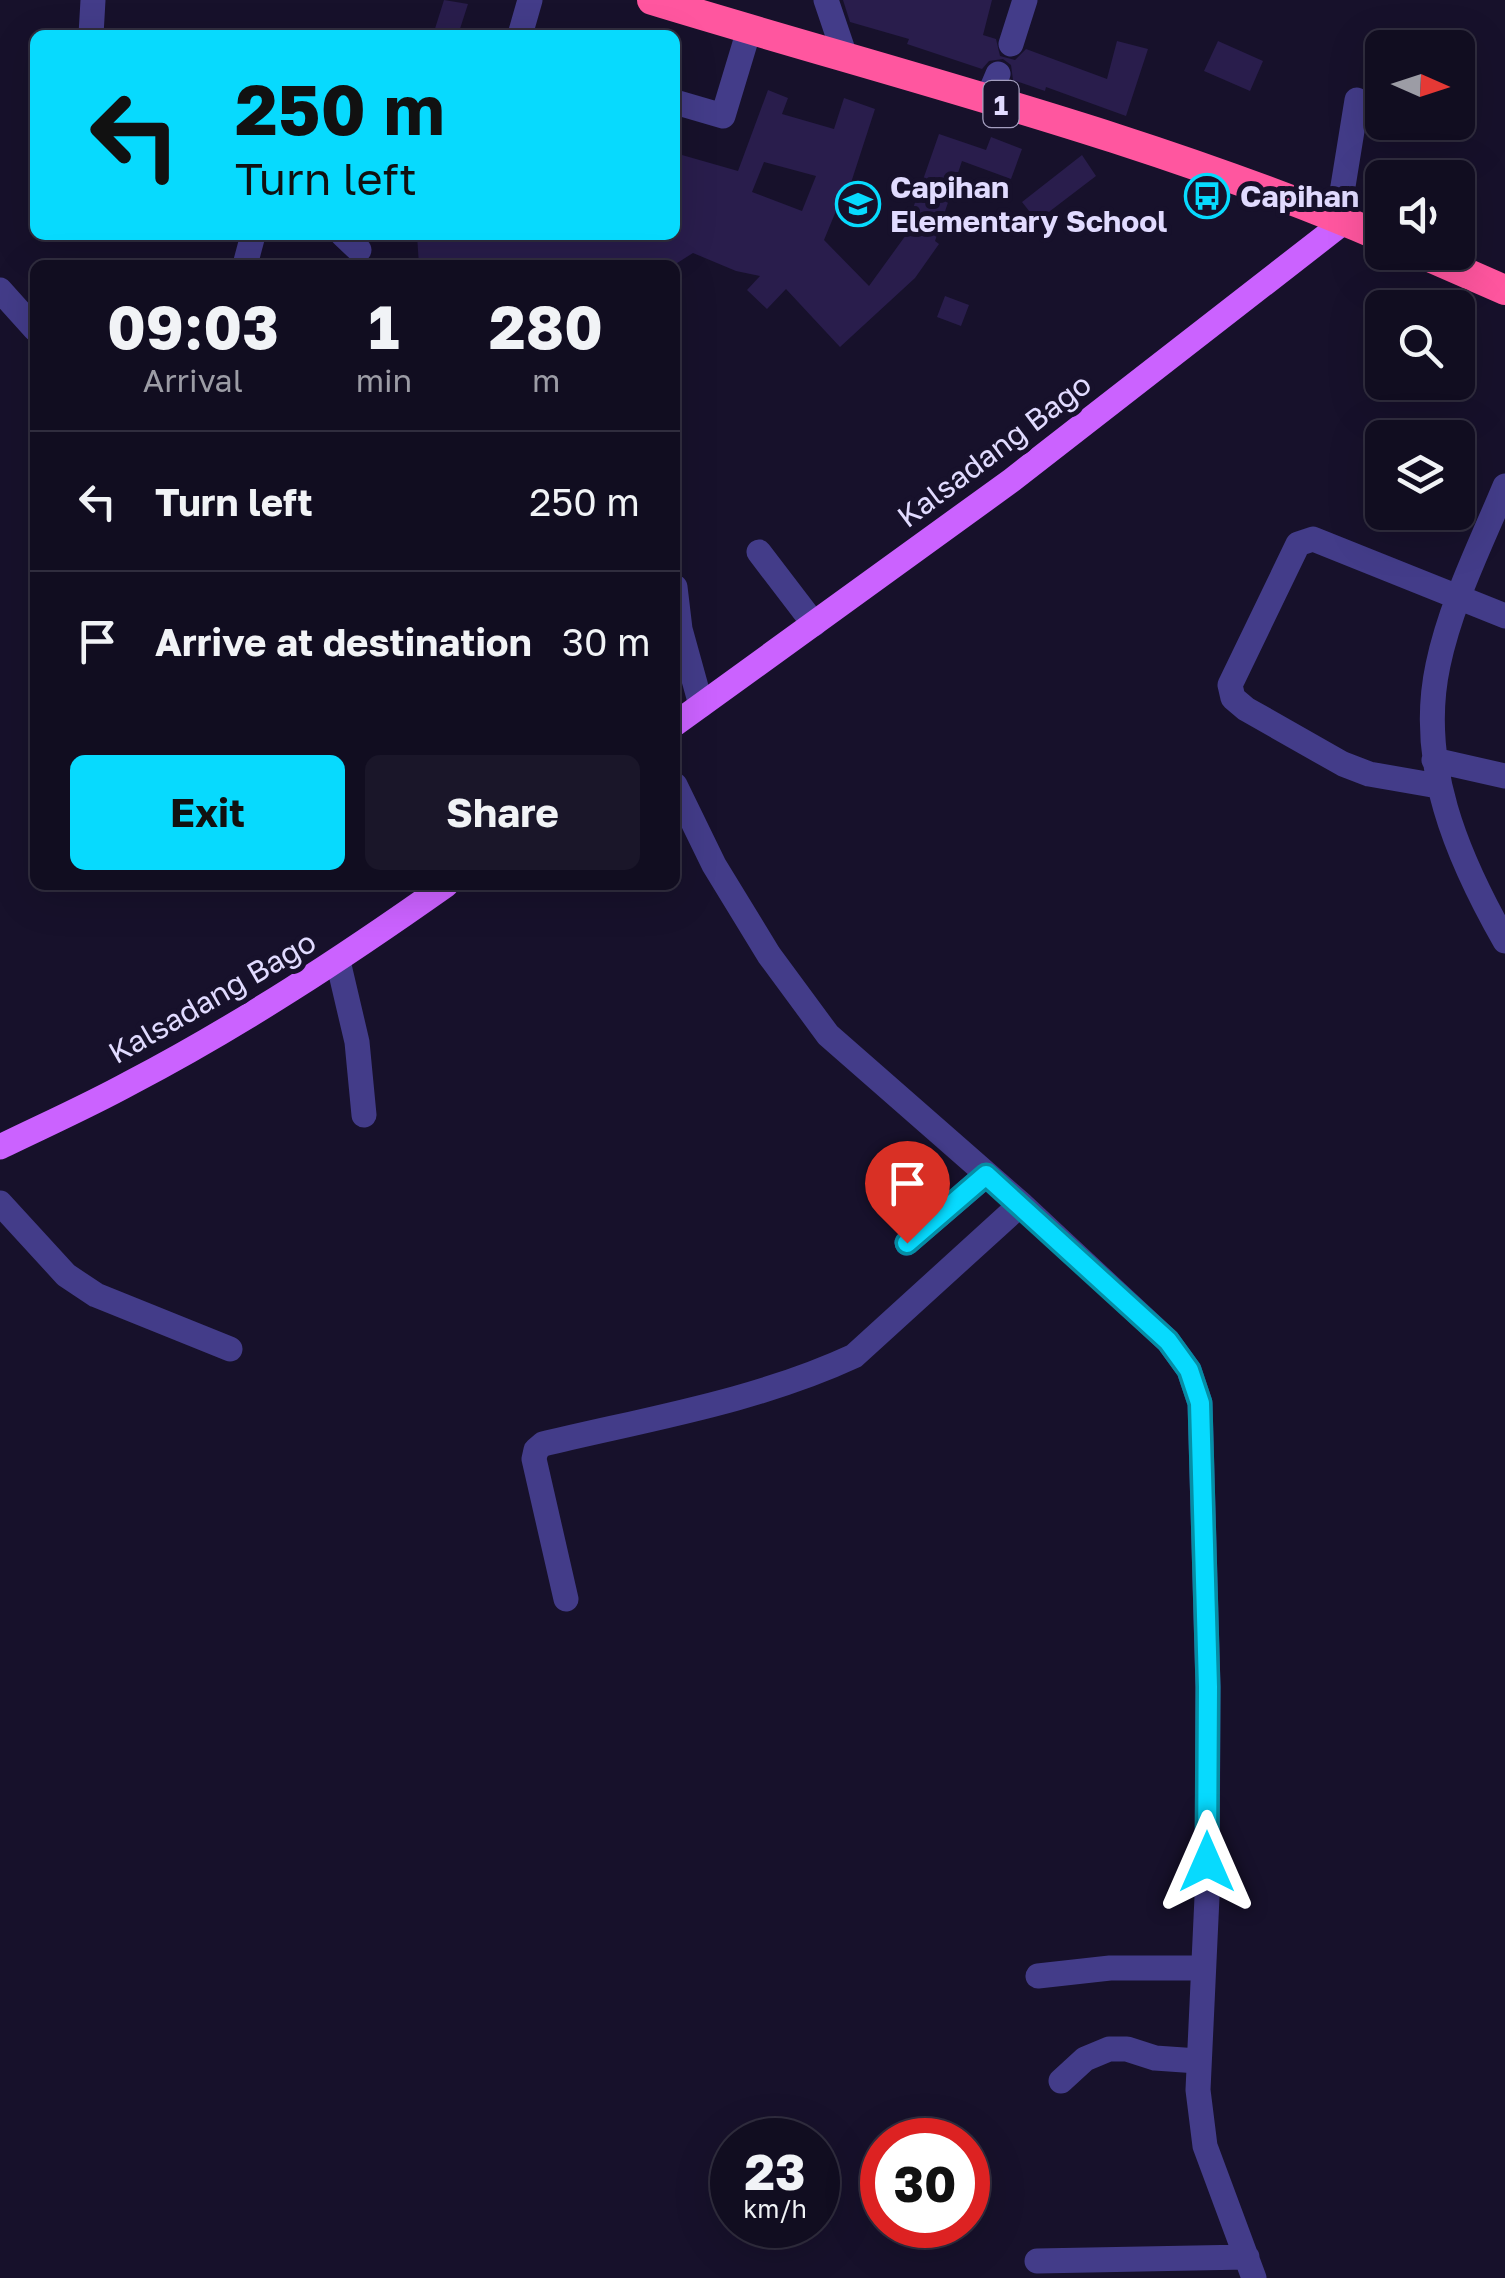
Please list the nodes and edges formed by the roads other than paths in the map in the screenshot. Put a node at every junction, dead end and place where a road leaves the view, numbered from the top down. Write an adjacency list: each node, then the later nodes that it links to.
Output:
1 (93, 0): 7 (street)
2 (530, 0): 8 (street)
3 (652, 0): 6 (highway, 1)
4 (826, 0): 11 (street)
5 (1025, 0): 10 (street)
6 (691, 6): 9 (highway, 1)
7 (92, 30)
8 (521, 30)
9 (749, 30): 11 (highway, 1); 13 (street)
10 (1011, 44)
11 (846, 59): 14 (highway, 1)
12 (1357, 100): 14 (street)
13 (680, 103)
14 (1342, 219): 15 (highway, 1); 24 (main road, Kalsadang Bago)
15 (1365, 229)
16 (1459, 270): 18 (highway)
17 (0, 290): 19 (street)
18 (1505, 290)
19 (30, 323)
20 (1505, 486): 22 (street)
21 (758, 552): 24 (street)
22 (1460, 597): 23 (street); 28 (street); 28 (street)
23 (1505, 616)
24 (814, 624): 26 (main road, Kalsadang Bago)
25 (680, 630): 26 (street)
26 (700, 706): 27 (main road, Kalsadang Bago)
27 (680, 720)
28 (1436, 773): 29 (street); 32 (street)
29 (1505, 776)
30 (680, 794): 36 (street)
31 (439, 890): 33 (main road, Kalsadang Bago)
32 (1502, 930)
33 (338, 961): 34 (street); 35 (main road, Kalsadang Bago)
34 (364, 1114)
35 (0, 1146)
36 (986, 1175): 38 (street); 39 (street)
37 (0, 1203): 40 (street)
38 (1021, 1204): 41 (street); 42 (street)
39 (907, 1243)
40 (230, 1349)
41 (566, 1599)
42 (1202, 1968): 43 (street); 44 (street)
43 (1038, 1976)
44 (1198, 2060): 45 (street); 47 (street)
45 (1061, 2082)
46 (1037, 2262): 47 (street)
47 (1250, 2267)

